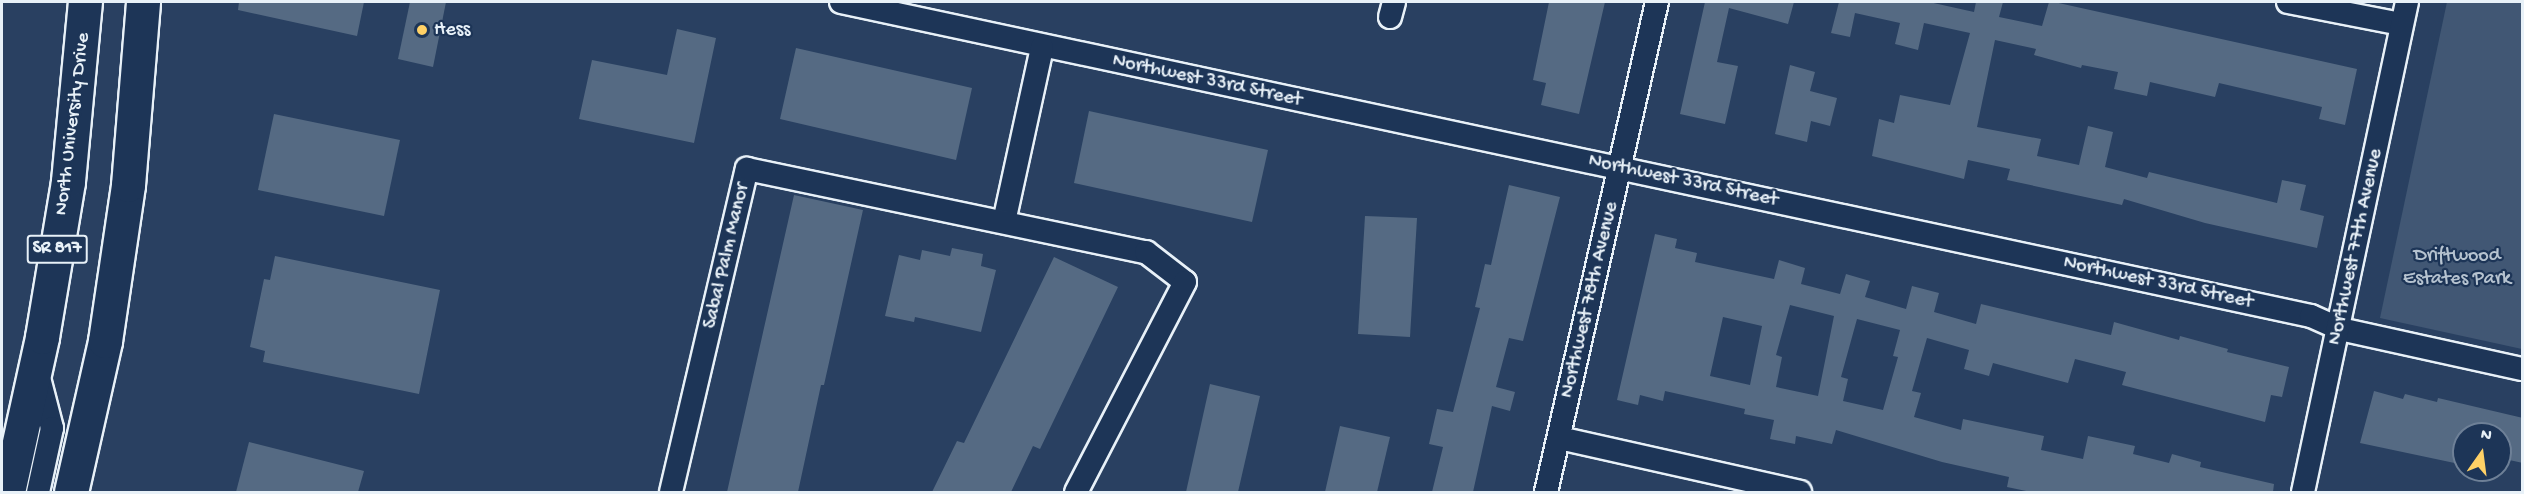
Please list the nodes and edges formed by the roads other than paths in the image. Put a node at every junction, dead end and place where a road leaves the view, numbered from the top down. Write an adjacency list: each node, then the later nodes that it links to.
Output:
1 (85, 2): 13 (main road, North University Drive / SR 817)
2 (142, 2): 18 (main road, SR 817)
3 (841, 2): 7 (street, Northwest 33rd Street)
4 (1657, 2): 10 (street, Northwest 78th Avenue)
5 (2288, 2): 8 (street)
6 (2407, 2): 8 (street, Northwest 77th Avenue)
7 (875, 5): 9 (street, Northwest 33rd Street)
8 (2401, 24): 12 (street, Northwest 77th Avenue)
9 (1042, 47): 10 (street, Northwest 33rd Street); 11 (street)
10 (1620, 167): 12 (street, Northwest 33rd Street); 15 (street, Northwest 78th Avenue)
11 (1004, 222): 19 (street, Sabal Palm Manor); 20 (street, Sabal Palm Manor)
12 (2340, 328): 14 (street, Northwest 33rd Street); 23 (street, Northwest 77th Avenue)
13 (36, 366): 16 (main road, North University Drive / SR 817); 17 (street)
14 (2523, 369)
15 (1558, 438): 21 (street, Northwest 78th Avenue); 22 (street)
16 (8, 492)
17 (38, 492)
18 (71, 492)
19 (671, 492)
20 (1076, 492)
21 (1546, 492)
22 (1800, 492)
23 (2303, 492)

